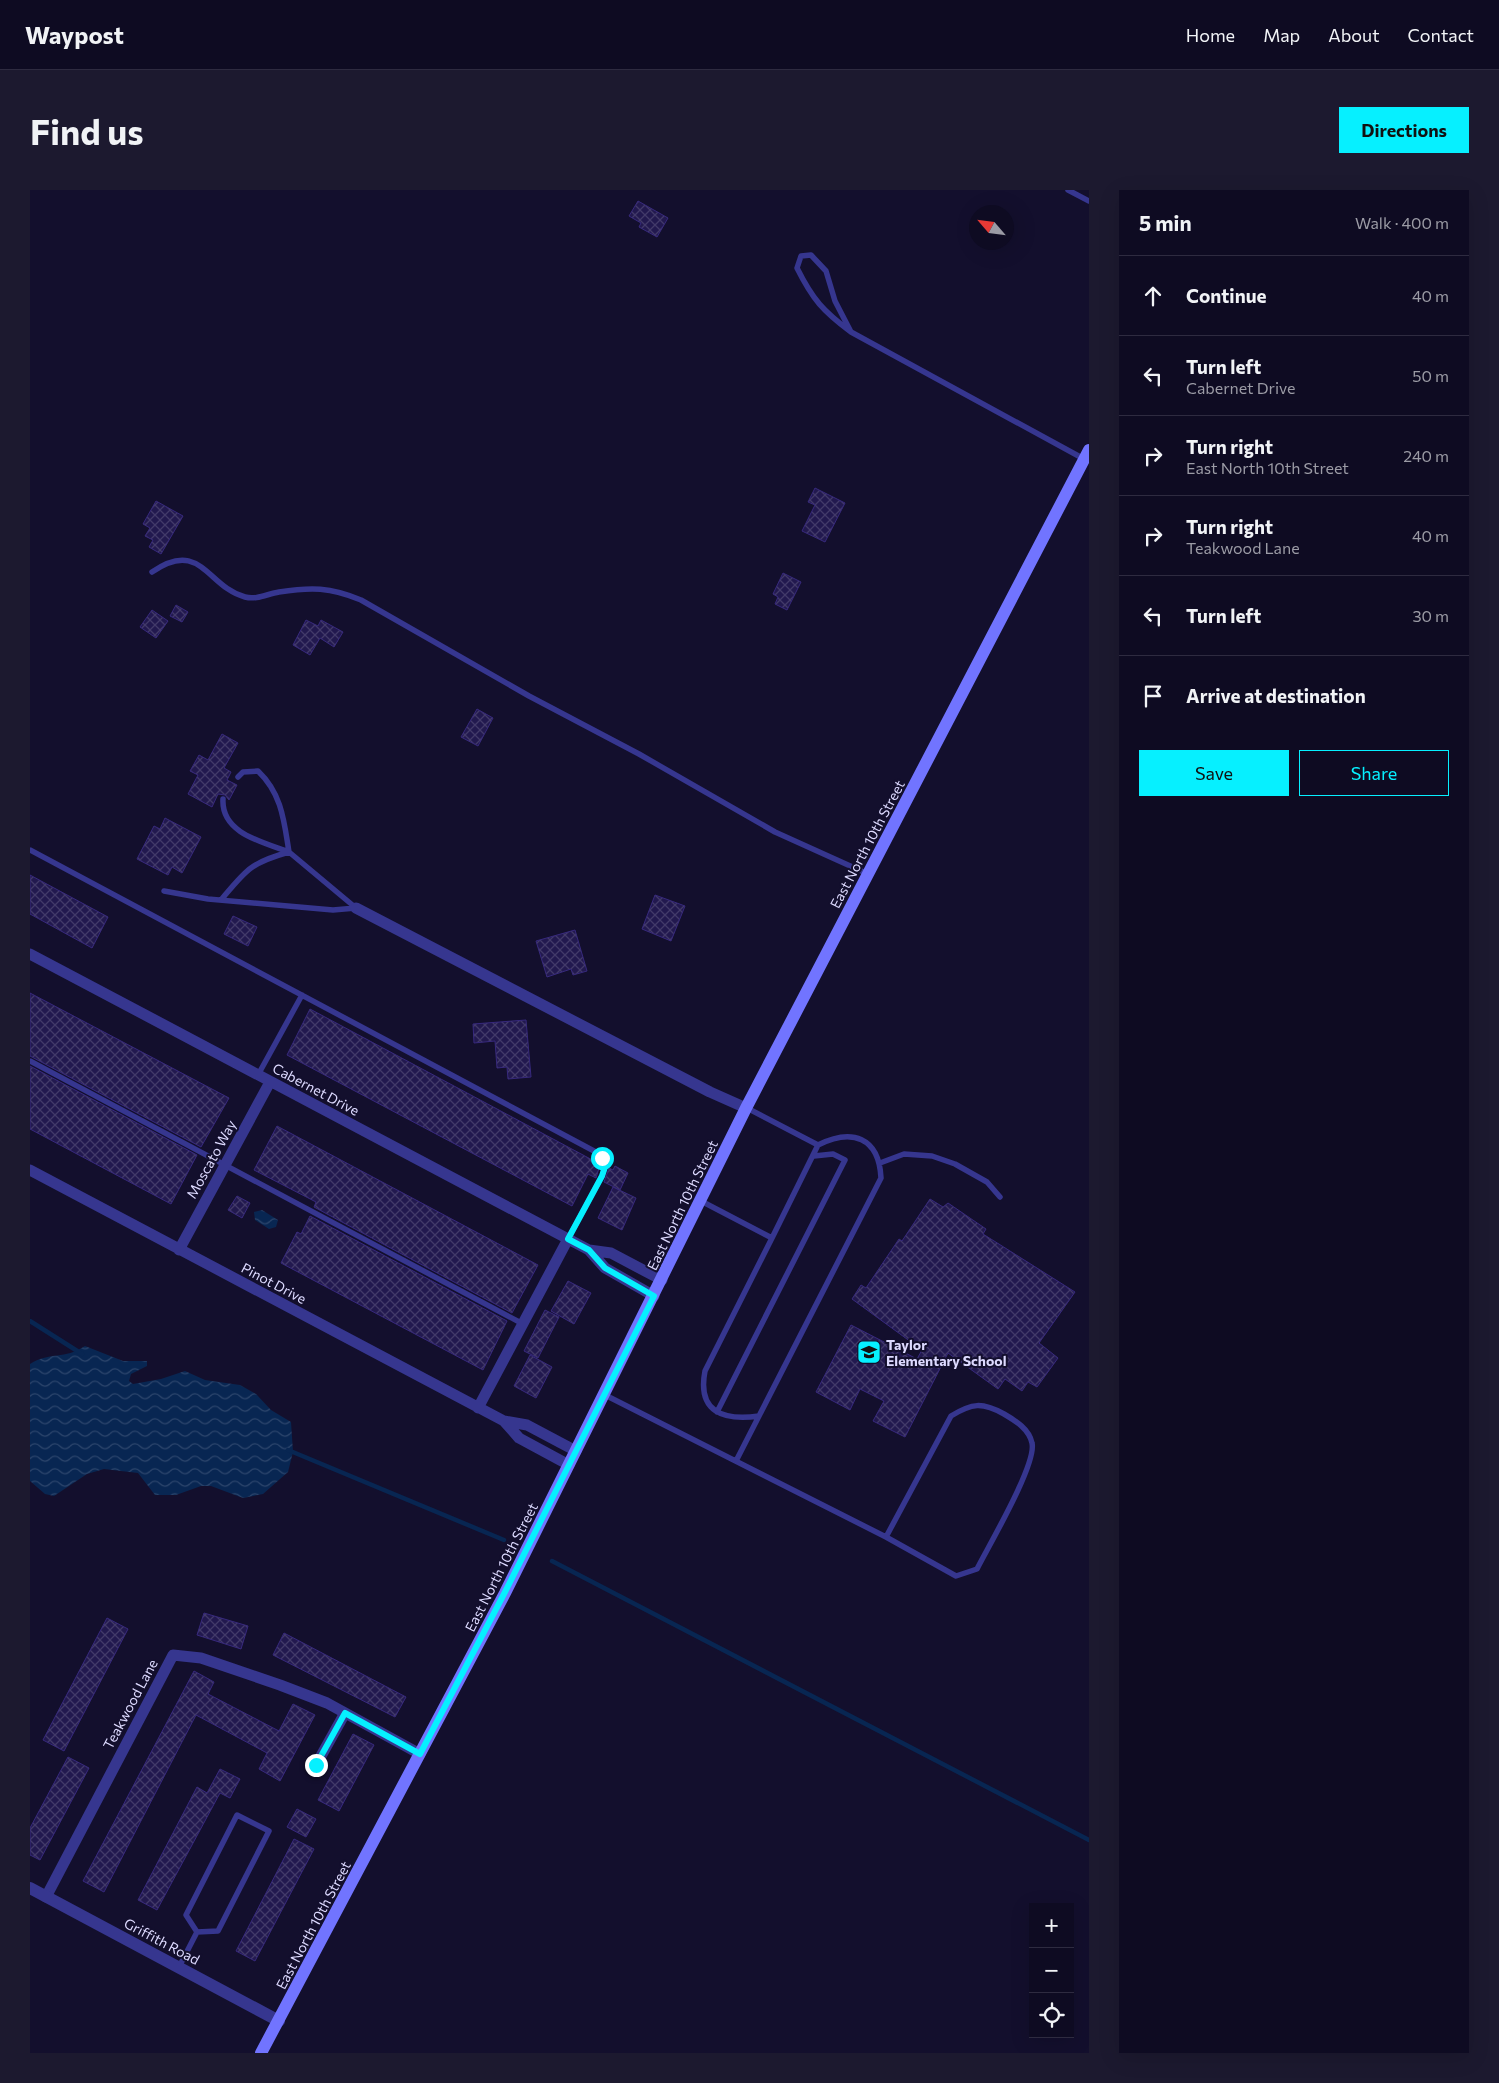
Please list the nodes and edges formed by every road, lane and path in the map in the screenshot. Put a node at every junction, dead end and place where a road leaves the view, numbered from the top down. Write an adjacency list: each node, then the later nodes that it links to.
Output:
1 (1068, 190): 2 (lane)
2 (1089, 201)
3 (851, 332): 3 (lane); 4 (lane)
4 (1087, 455): 10 (main road, East North 10th Street)
5 (152, 572): 10 (lane)
6 (238, 777): 9 (lane)
7 (223, 799): 9 (lane)
8 (30, 850): 15 (lane)
9 (289, 852): 12 (lane); 13 (lane)
10 (868, 874): 19 (main road, East North 10th Street)
11 (164, 891): 12 (lane)
12 (221, 900): 13 (lane)
13 (356, 908): 19 (street)
14 (30, 954): 17 (street, Cabernet Drive)
15 (302, 995): 17 (lane); 28 (lane)
16 (30, 1061): 23 (lane)
17 (258, 1075): 18 (street, Cabernet Drive)
18 (270, 1082): 23 (street, Moscato Way); 28 (street, Cabernet Drive)
19 (746, 1108): 20 (lane); 26 (main road, East North 10th Street)
20 (818, 1145): 21 (lane); 22 (lane)
21 (814, 1156): 27 (lane); 36 (lane)
22 (880, 1163): 25 (lane); 37 (lane)
23 (225, 1165): 29 (street, Moscato Way); 33 (lane)
24 (30, 1170): 29 (street, Pinot Drive)
25 (1000, 1197)
26 (701, 1201): 27 (lane); 31 (main road, East North 10th Street)
27 (772, 1238): 36 (lane)
28 (568, 1239): 30 (street, Cabernet Drive); 33 (street)
29 (179, 1250): 35 (street, Pinot Drive)
30 (589, 1250): 31 (street, Cabernet Drive); 32 (street, Cabernet Drive)
31 (662, 1280): 32 (main road, East North 10th Street)
32 (654, 1296): 34 (main road, East North 10th Street)
33 (523, 1324): 35 (street)
34 (605, 1395): 39 (main road, East North 10th Street); 40 (lane)
35 (478, 1408): 38 (street, Pinot Drive)
36 (717, 1412): 37 (lane)
37 (759, 1416): 40 (lane)
38 (504, 1421): 39 (street, Pinot Drive); 41 (street, Pinot Drive)
39 (576, 1451): 41 (main road, East North 10th Street)
40 (736, 1461): 42 (lane)
41 (569, 1465): 44 (main road, East North 10th Street)
42 (886, 1537): 42 (lane)
43 (345, 1713): 44 (street, Teakwood Lane); 45 (street); 47 (street, Teakwood Lane)
44 (420, 1754): 50 (main road, East North 10th Street)
45 (316, 1765)
46 (30, 1888): 47 (street, Griffith Road)
47 (46, 1897): 49 (street, Griffith Road)
48 (197, 1932): 48 (lane); 49 (lane)
49 (178, 1967): 50 (street, Griffith Road)
50 (279, 2021): 51 (main road, East North 10th Street)
51 (261, 2053)

